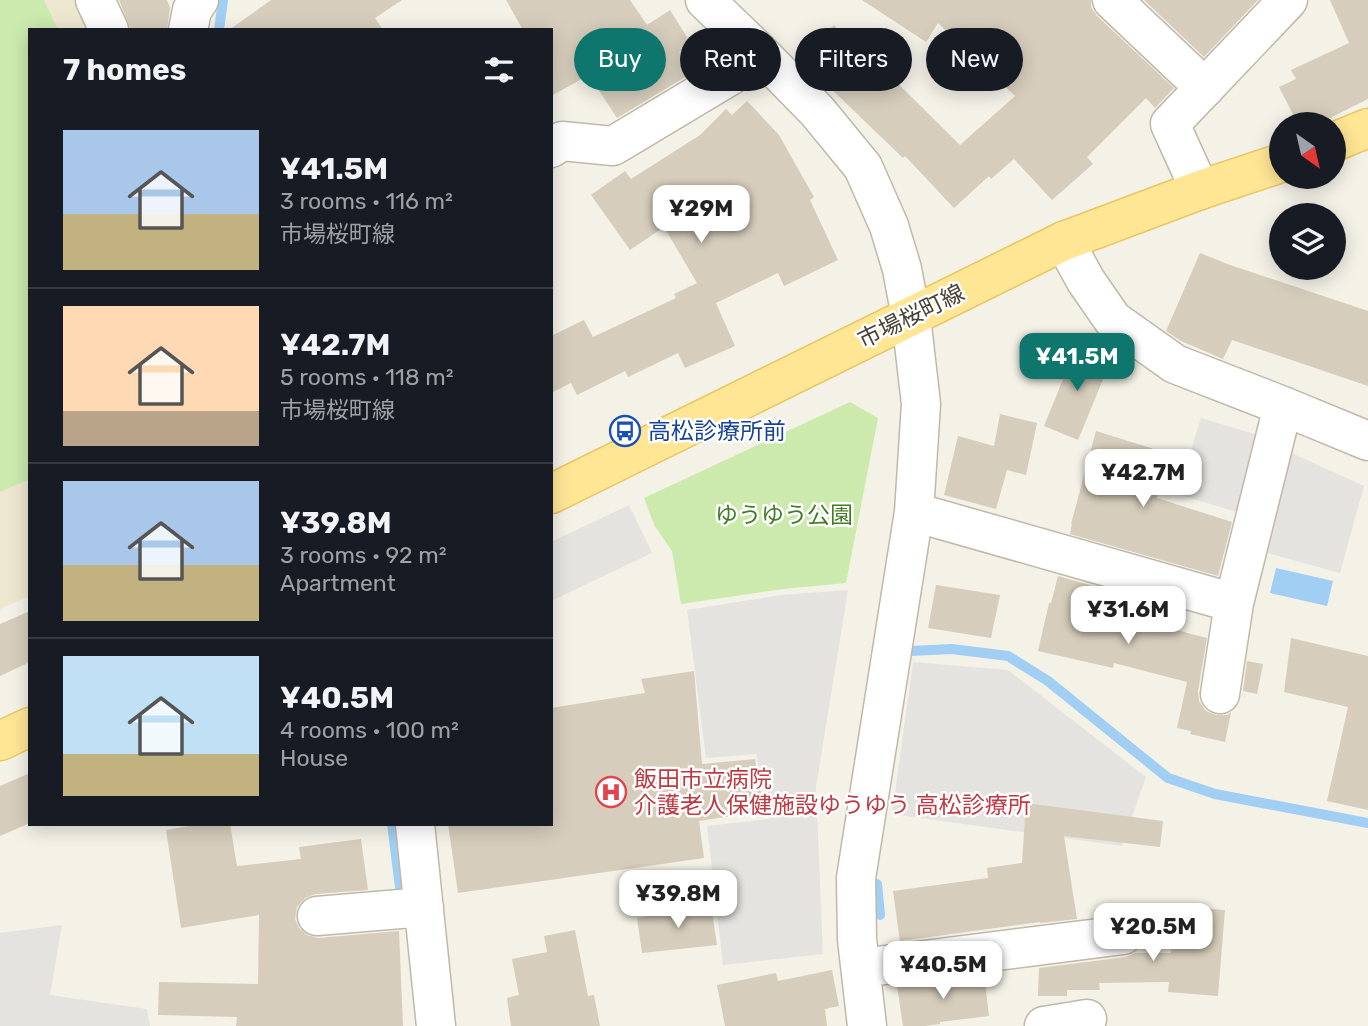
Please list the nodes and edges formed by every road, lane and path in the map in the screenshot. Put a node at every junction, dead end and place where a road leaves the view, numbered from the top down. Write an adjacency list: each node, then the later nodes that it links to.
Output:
1 (95, 0): 6 (street)
2 (199, 0): 7 (street)
3 (705, 0): 8 (street)
4 (1112, 0): 10 (street)
5 (1288, 0): 10 (street)
6 (107, 28)
7 (188, 28)
8 (734, 28)
9 (781, 74): 18 (street)
10 (1205, 88): 16 (street)
11 (705, 91): 14 (street)
12 (1368, 128): 13 (main road)
13 (1346, 137)
14 (553, 147)
15 (1269, 167): 16 (main road, 市場桜町線)
16 (1200, 190): 17 (main road, 市場桜町線)
17 (1064, 241): 18 (main road, 市場桜町線); 19 (street)
18 (911, 317): 21 (main road, 市場桜町線); 22 (street)
19 (1283, 406): 20 (street); 23 (street)
20 (1368, 441)
21 (553, 493)
22 (914, 512): 23 (street); 31 (street)
23 (1234, 603): 24 (street)
24 (1220, 694)
25 (28, 728): 26 (main road)
26 (0, 741)
27 (415, 826): 28 (street)
28 (424, 907): 29 (street); 33 (street)
29 (317, 916)
30 (1123, 935): 31 (street)
31 (861, 968): 34 (street)
32 (1087, 1019): 35 (street)
33 (436, 1026)
34 (867, 1026)
35 (1044, 1026)

